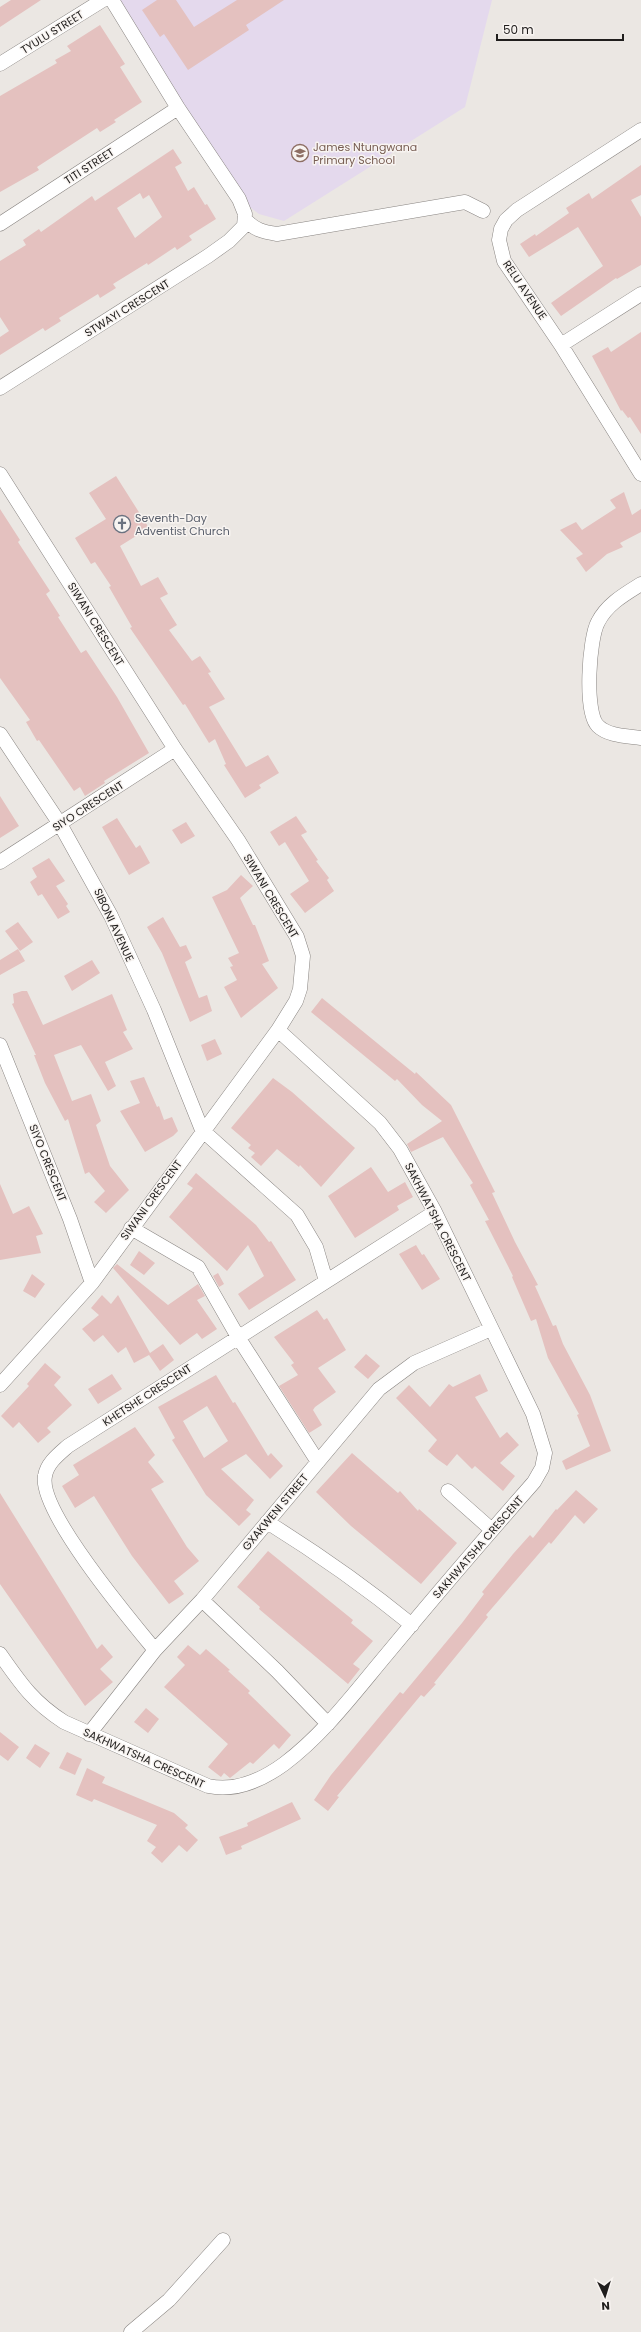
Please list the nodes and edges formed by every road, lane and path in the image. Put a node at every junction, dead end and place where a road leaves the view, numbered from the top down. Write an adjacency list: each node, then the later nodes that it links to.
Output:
1 (103, 0): 3 (street, TYULU STREET)
2 (112, 0): 4 (street)
3 (0, 64)
4 (178, 108): 7 (street); 8 (street, TITI STREET)
5 (641, 130): 10 (street, RELU AVENUE)
6 (483, 212): 7 (street)
7 (245, 219): 11 (street, STWAYI CRESCENT)
8 (0, 224)
9 (641, 294): 10 (street)
10 (561, 345): 12 (street, RELU AVENUE)
11 (0, 388)
12 (639, 465)
13 (0, 474): 17 (street, SIWANI CRESCENT)
14 (641, 584): 16 (street)
15 (0, 734): 18 (street, SIBONI AVENUE)
16 (641, 738)
17 (175, 749): 18 (street, SIYO CRESCENT); 20 (street, SIWANI CRESCENT)
18 (60, 824): 19 (street, SIYO CRESCENT); 22 (street, SIBONI AVENUE)
19 (0, 862)
20 (278, 1030): 22 (street, SIWANI CRESCENT); 23 (street, SAKHWATSHA CRESCENT)
21 (0, 1045): 26 (street, SIYO CRESCENT)
22 (202, 1130): 24 (street, SIWANI CRESCENT); 25 (street)
23 (435, 1212): 25 (street, KHETSHE CRESCENT); 27 (street, SAKHWATSHA CRESCENT)
24 (131, 1228): 26 (street, SIWANI CRESCENT); 28 (street)
25 (326, 1281): 28 (street, KHETSHE CRESCENT)
26 (92, 1282): 29 (street, SIWANI CRESCENT)
27 (491, 1329): 30 (street, GXAKWENI STREET); 33 (street, SAKHWATSHA CRESCENT)
28 (238, 1337): 30 (street); 36 (street, KHETSHE CRESCENT)
29 (0, 1385)
30 (318, 1462): 32 (street, GXAKWENI STREET)
31 (448, 1491): 33 (street)
32 (267, 1522): 34 (street, GXAKWENI STREET); 35 (street)
33 (492, 1530): 35 (street, SAKHWATSHA CRESCENT)
34 (202, 1600): 36 (street, GXAKWENI STREET); 38 (street)
35 (412, 1625): 38 (street, SAKHWATSHA CRESCENT)
36 (155, 1650): 39 (street, GXAKWENI STREET)
37 (0, 1654): 39 (street, SAKHWATSHA CRESCENT)
38 (328, 1724): 39 (street, SAKHWATSHA CRESCENT)
39 (89, 1734)
40 (223, 2240): 41 (street)
41 (130, 2332)

